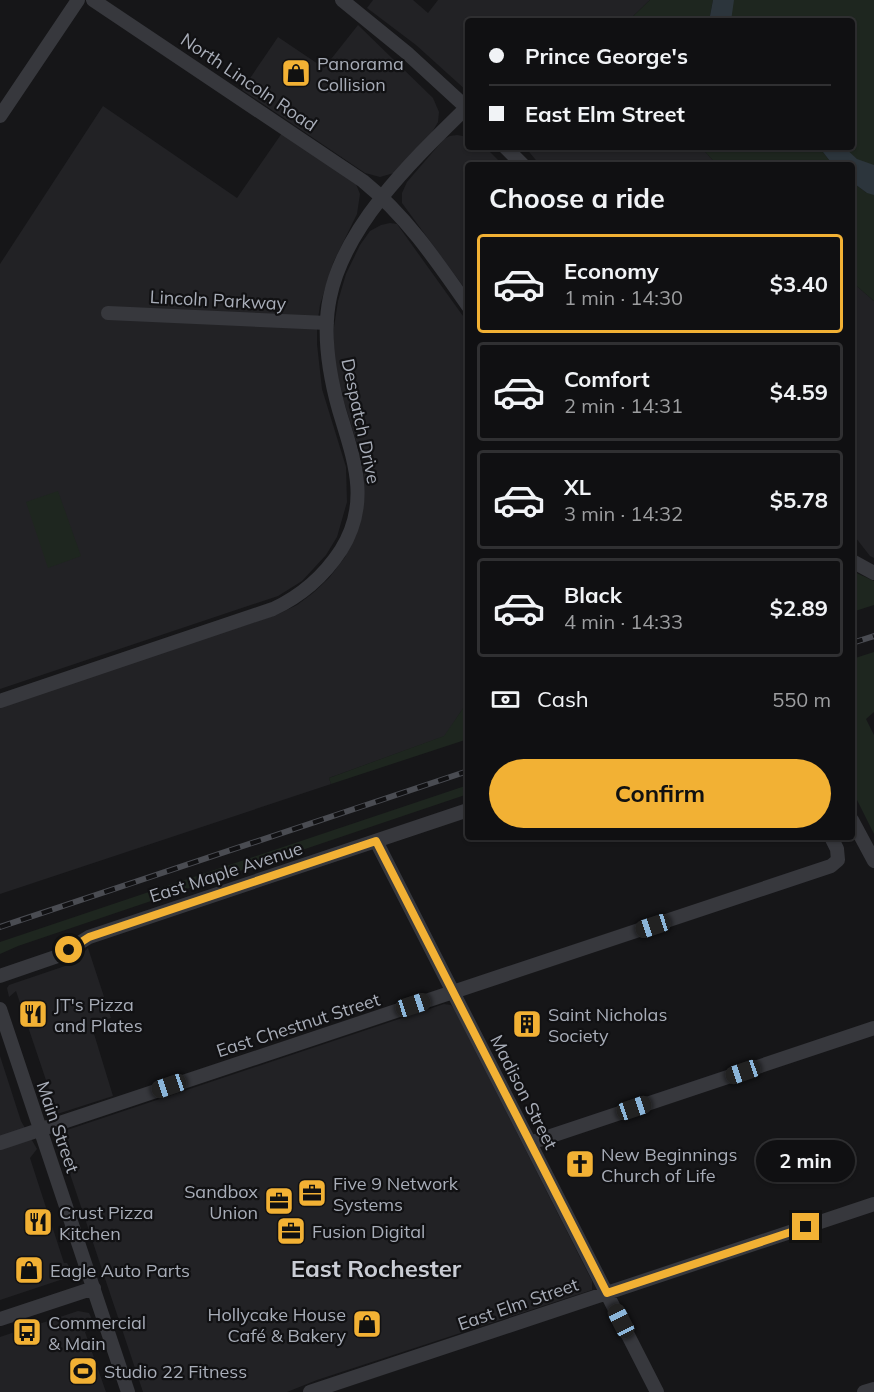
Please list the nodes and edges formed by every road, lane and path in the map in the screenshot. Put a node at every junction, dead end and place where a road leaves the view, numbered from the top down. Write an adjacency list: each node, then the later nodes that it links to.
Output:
1 (78, 0): 6 (street)
2 (93, 0): 9 (street, North Lincoln Road)
3 (342, 0): 4 (street)
4 (465, 106)
5 (465, 110): 9 (street, Despatch Drive)
6 (0, 116)
7 (508, 150): 8 (street)
8 (520, 162)
9 (382, 197): 10 (street, North Lincoln Road); 12 (street, Despatch Drive)
10 (465, 302)
11 (108, 313): 12 (street, Lincoln Parkway)
12 (327, 323): 15 (street, Despatch Drive)
13 (855, 563): 14 (street)
14 (874, 573)
15 (0, 700)
16 (465, 811): 19 (street, East Maple Avenue)
17 (855, 825): 20 (street)
18 (832, 840): 22 (street, East Chestnut Street)
19 (376, 841): 21 (street, East Maple Avenue); 22 (street, Madison Street)
20 (873, 858)
21 (0, 976)
22 (453, 992): 25 (street, East Chestnut Street); 27 (street, Madison Street)
23 (0, 1009): 25 (street, Main Street)
24 (874, 1028): 27 (street)
25 (40, 1129): 26 (street, East Chestnut Street); 29 (street, Main Street)
26 (0, 1143)
27 (530, 1143): 30 (street, Madison Street)
28 (874, 1204): 30 (street, East Elm Street)
29 (94, 1288): 31 (street); 33 (street, Main Street)
30 (607, 1293): 34 (street, East Elm Street); 35 (street, Madison Street)
31 (0, 1319)
32 (874, 1389): 36 (street)
33 (128, 1392)
34 (310, 1392)
35 (657, 1392)
36 (864, 1392)

